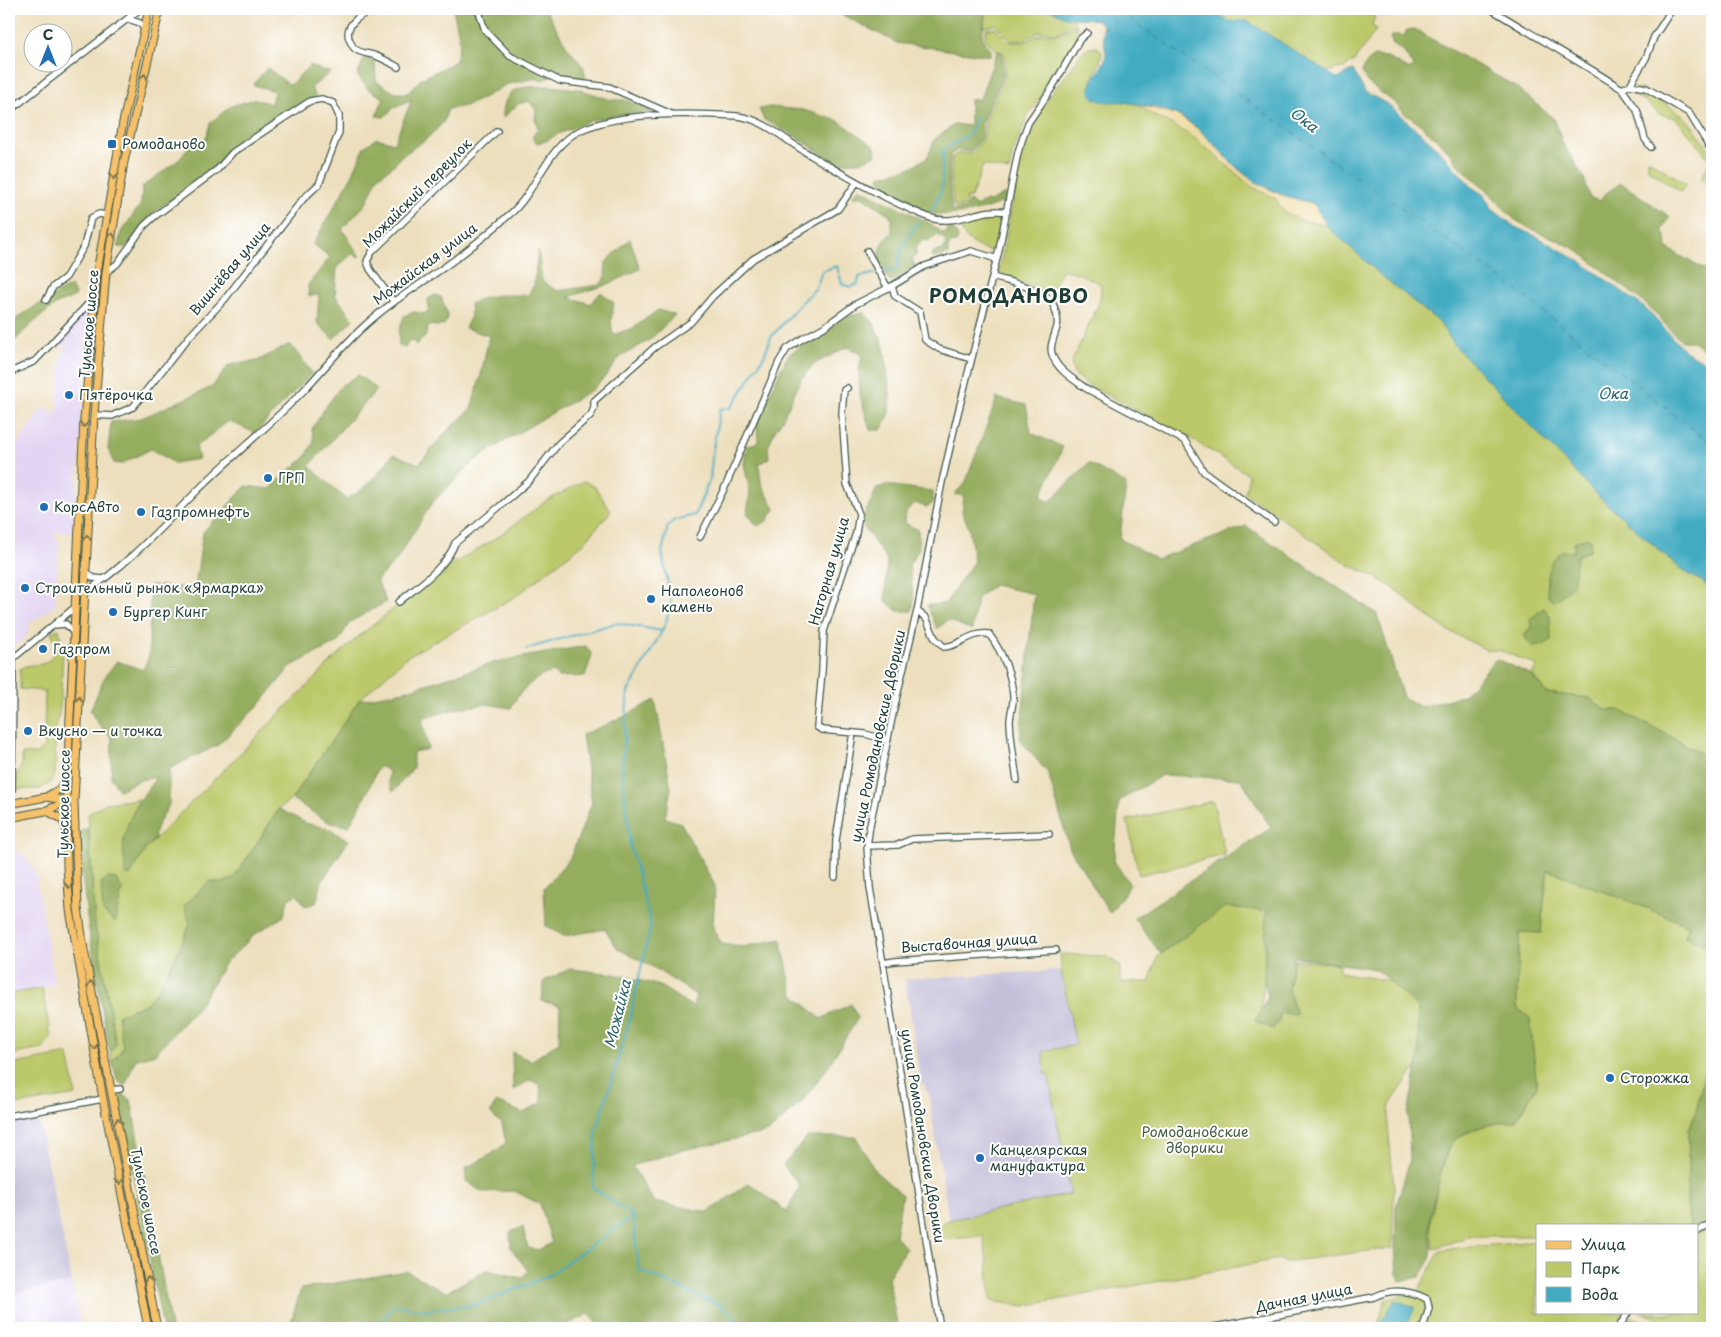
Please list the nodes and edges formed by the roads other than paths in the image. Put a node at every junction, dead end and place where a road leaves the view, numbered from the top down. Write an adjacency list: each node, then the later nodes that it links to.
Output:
1 (140, 9): 8 (street)
2 (150, 9): 9 (main road, Тульское шоссе)
3 (160, 9): 26 (main road, Тульское шоссе, one-way to 3)
4 (376, 9): 11 (street)
5 (478, 9): 17 (street)
6 (1491, 9): 13 (street)
7 (1672, 9): 12 (street)
8 (128, 19): 9 (street); 15 (street)
9 (144, 32): 23 (main road, Тульское шоссе, one-way to 23)
10 (1087, 33): 22 (street, улица Ромодановские Дворики)
11 (398, 67)
12 (1630, 85): 13 (street); 20 (street)
13 (1622, 89): 19 (street)
14 (9, 101): 15 (street)
15 (15, 106): 16 (street)
16 (9, 111)
17 (673, 114): 21 (street, Можайская улица); 31 (street, Можайская улица)
18 (497, 131): 31 (street, Можайский переулок)
19 (1651, 147)
20 (1712, 151)
21 (857, 182): 22 (street, Можайская улица); 41 (street)
22 (1007, 212): 25 (street, улица Ромодановские Дворики)
23 (107, 215): 29 (street); 30 (main road, Тульское шоссе)
24 (867, 251): 28 (street)
25 (997, 259): 27 (street, улица Ромодановские Дворики); 28 (street)
26 (106, 272): 35 (main road, Тульское шоссе); 35 (street, Вишнёвая улица)
27 (992, 277): 32 (street, улица Ромодановские Дворики); 36 (street)
28 (890, 287): 32 (street); 37 (street)
29 (46, 300)
30 (94, 301): 33 (street); 42 (main road, Тульское шоссе, one-way to 42)
31 (393, 301): 39 (street, Можайская улица)
32 (971, 360): 43 (street, улица Ромодановские Дворики)
33 (9, 373)
34 (847, 388): 47 (street, Нагорная улица)
35 (94, 415): 38 (main road, Тульское шоссе, one-way to 35)
36 (1274, 522)
37 (700, 537)
38 (85, 570): 39 (street); 40 (main road, Тульское шоссе)
39 (104, 579): 40 (street, Можайская улица)
40 (84, 593): 53 (main road, Тульское шоссе, one-way to 40)
41 (399, 602)
42 (74, 608): 44 (street); 45 (main road, Тульское шоссе)
43 (917, 611): 48 (street, улица Ромодановские Дворики); 50 (street)
44 (54, 625): 45 (street); 46 (street)
45 (73, 632): 49 (main road, Тульское шоссе)
46 (11, 661): 51 (street)
47 (853, 733): 48 (street, Нагорная улица); 62 (street)
48 (888, 740): 61 (street, улица Ромодановские Дворики)
49 (66, 774): 52 (main road); 53 (main road, Тульское шоссе)
50 (1017, 780)
51 (9, 797)
52 (46, 797): 53 (main road); 54 (main road)
53 (70, 801): 56 (main road); 59 (main road, Тульское шоссе); 66 (main road, Тульское шоссе, one-way to 53)
54 (18, 802): 55 (main road); 57 (main road)
55 (9, 804)
56 (47, 811): 57 (main road); 59 (main road)
57 (21, 816): 58 (main road)
58 (9, 818)
59 (66, 827): 67 (main road, Тульское шоссе, one-way to 67)
60 (1049, 834): 61 (street)
61 (867, 846): 64 (street, улица Ромодановские Дворики)
62 (835, 877)
63 (1056, 950): 64 (street, Выставочная улица)
64 (884, 963): 75 (street, улица Ромодановские Дворики)
65 (120, 1089): 66 (street)
66 (112, 1090): 74 (main road, Тульское шоссе, one-way to 66)
67 (103, 1099): 68 (street); 73 (main road, Тульское шоссе, one-way to 73)
68 (9, 1116)
69 (1712, 1222): 70 (street)
70 (1698, 1231)
71 (1627, 1314): 78 (street)
72 (1223, 1327): 76 (street, Дачная улица); 77 (street, Дачная улица)
73 (148, 1328)
74 (157, 1328)
75 (940, 1328)
76 (1209, 1328)
77 (1423, 1328)
78 (1618, 1328)

